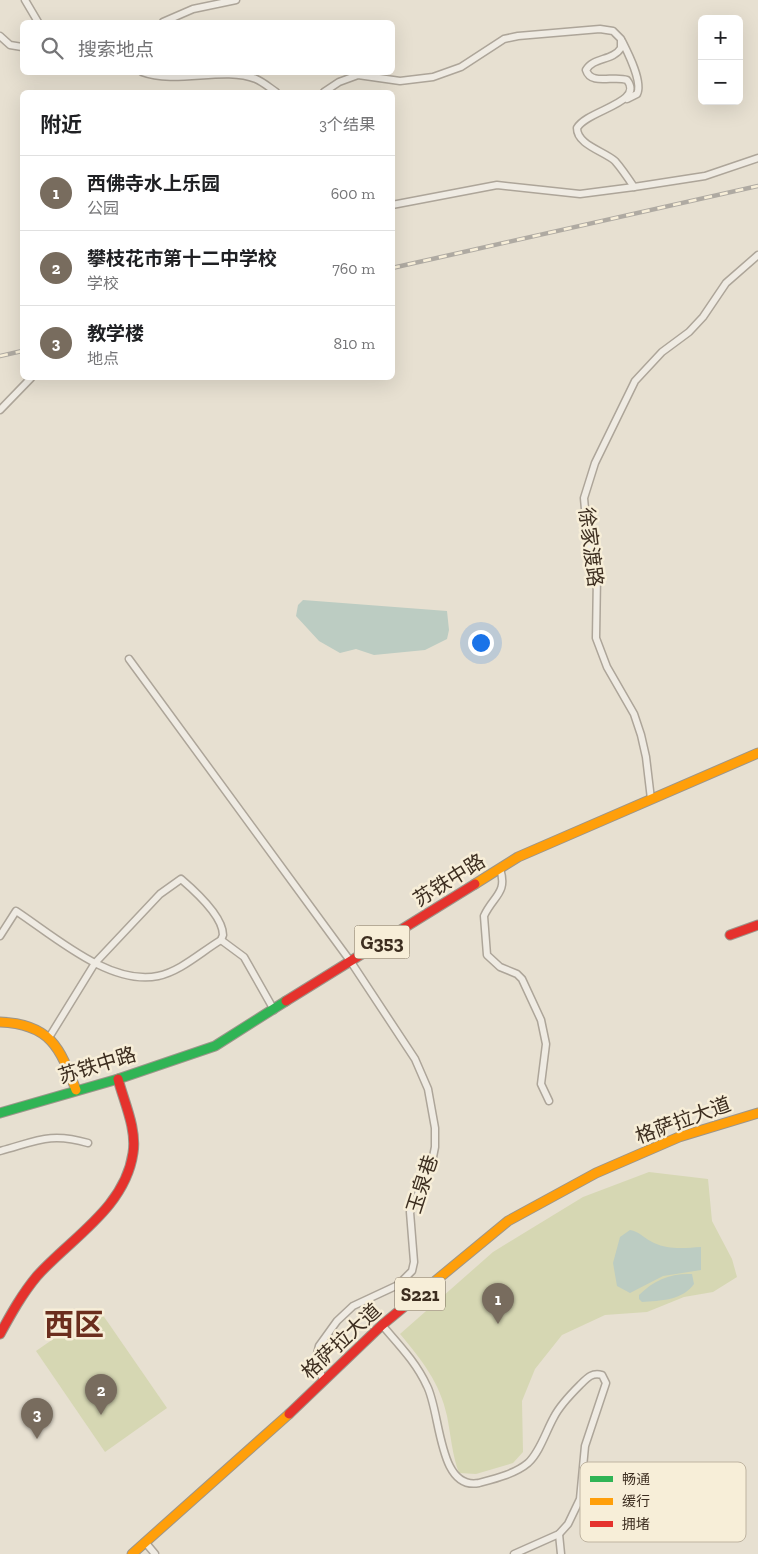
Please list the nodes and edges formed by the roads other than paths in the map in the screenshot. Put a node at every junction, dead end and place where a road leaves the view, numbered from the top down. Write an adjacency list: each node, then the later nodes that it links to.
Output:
1 (25, 0): 3 (street)
2 (236, 0): 4 (street)
3 (37, 20)
4 (168, 20)
5 (0, 36): 7 (street)
6 (621, 39): 11 (street); 15 (street); 15 (street)
7 (20, 47)
8 (165, 75): 10 (street)
9 (202, 75): 13 (street)
10 (202, 75)
11 (358, 75)
12 (358, 75): 14 (street)
13 (273, 90)
14 (327, 90)
15 (624, 101): 17 (street)
16 (758, 158): 17 (street)
17 (634, 187): 18 (street)
18 (395, 205)
19 (758, 256): 24 (street, 徐家渡路)
20 (29, 380): 21 (street)
21 (0, 410)
22 (129, 659): 30 (street, 玉泉巷)
23 (758, 753): 24 (main road, 苏铁中路 / G353)
24 (651, 800): 25 (main road, 苏铁中路 / G353)
25 (500, 868): 30 (main road, 苏铁中路 / G353); 37 (street)
26 (758, 925): 28 (main road)
27 (0, 936): 31 (street)
28 (730, 936)
29 (220, 940): 31 (street); 31 (street); 32 (street)
30 (351, 962): 32 (main road, 苏铁中路 / G353); 44 (street, 玉泉巷)
31 (95, 963): 34 (street)
32 (274, 1010): 35 (main road, 苏铁中路 / G353)
33 (0, 1022): 34 (main road)
34 (50, 1036): 36 (main road)
35 (118, 1079): 36 (main road, 苏铁中路 / G353); 43 (main road)
36 (76, 1090): 38 (main road, 苏铁中路 / G353)
37 (549, 1101)
38 (0, 1113)
39 (758, 1113): 42 (main road, 格萨拉大道 / S221)
40 (88, 1143): 41 (street)
41 (0, 1151)
42 (382, 1325): 44 (main road, 格萨拉大道 / S221); 45 (street)
43 (0, 1334)
44 (323, 1380): 48 (main road, 格萨拉大道 / S221)
45 (583, 1462)
46 (580, 1499): 47 (street)
47 (559, 1534): 51 (street); 52 (street)
48 (145, 1542): 49 (main road, 格萨拉大道 / S221); 50 (street)
49 (132, 1554)
50 (155, 1554)
51 (514, 1554)
52 (561, 1554)

